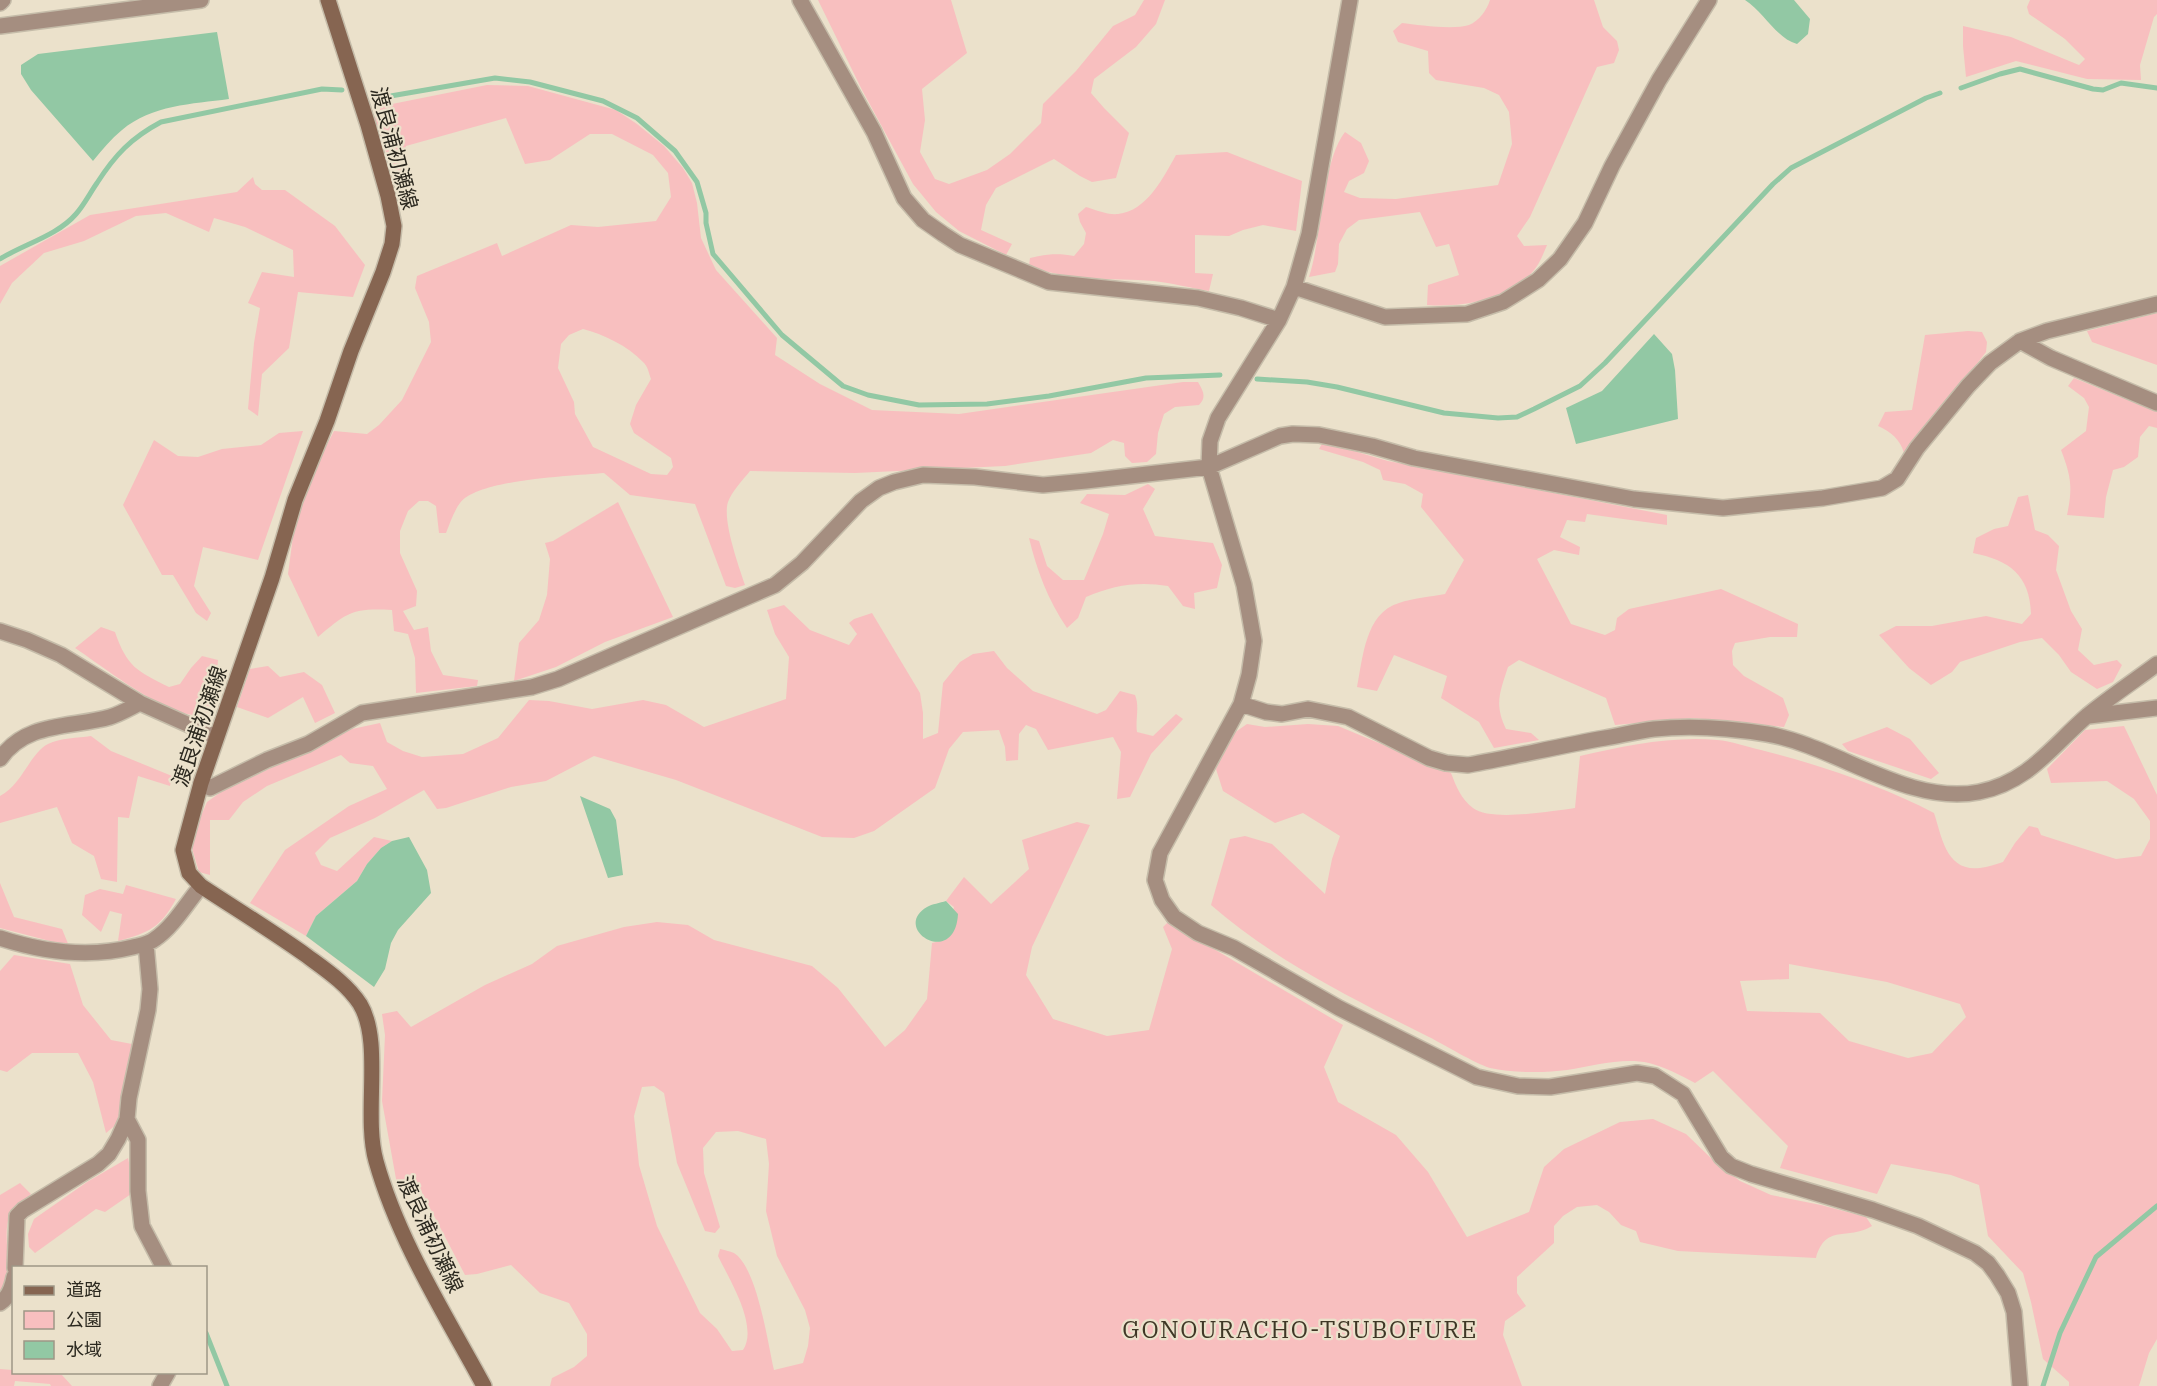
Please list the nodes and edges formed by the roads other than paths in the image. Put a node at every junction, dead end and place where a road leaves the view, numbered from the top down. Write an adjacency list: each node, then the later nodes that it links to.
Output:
1 (201, 0): 6 (street)
2 (328, 0): 19 (main road, 渡良浦初瀬線)
3 (800, 0): 9 (street)
4 (1350, 0): 7 (street)
5 (1709, 0): 7 (street)
6 (0, 26)
7 (1294, 287): 9 (street)
8 (2157, 304): 10 (street)
9 (1279, 320): 12 (street)
10 (2020, 341): 11 (street); 12 (street)
11 (2157, 403)
12 (1209, 467): 16 (street); 21 (street)
13 (0, 631): 15 (street)
14 (2157, 664): 18 (street)
15 (140, 703): 19 (street); 20 (street)
16 (1241, 704): 18 (street); 31 (street)
17 (2157, 708): 18 (street)
18 (2087, 716)
19 (216, 737): 21 (main road, 渡良浦初瀬線)
20 (0, 759)
21 (201, 783): 22 (main road, 渡良浦初瀬線)
22 (201, 886): 24 (street); 30 (main road, 渡良浦初瀬線)
23 (0, 938): 24 (street)
24 (146, 944): 25 (street)
25 (127, 1119): 26 (street); 27 (street)
26 (15, 1266)
27 (163, 1266)
28 (12, 1287): 29 (street)
29 (0, 1304)
30 (484, 1386)
31 (2020, 1386)

